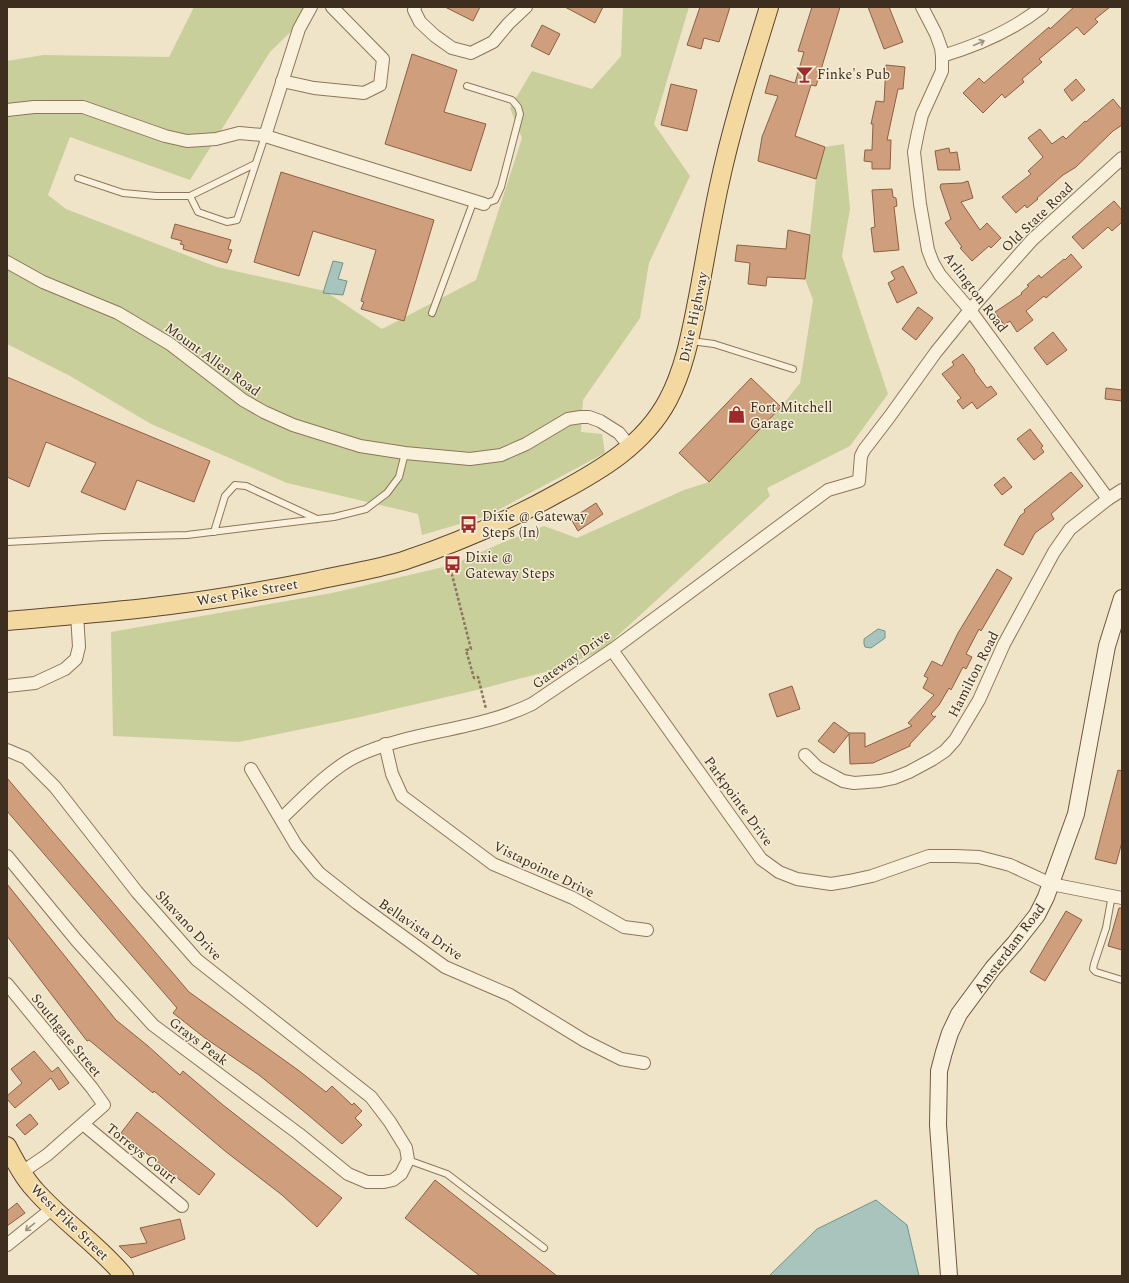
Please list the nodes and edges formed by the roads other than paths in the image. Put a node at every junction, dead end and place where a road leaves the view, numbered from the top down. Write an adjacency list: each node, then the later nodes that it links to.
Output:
1 (310, 7): 9 (street)
2 (332, 7): 9 (street)
3 (526, 7): 7 (street)
4 (769, 7): 21 (main road, Dixie Highway)
5 (922, 7): 8 (street, Arlington Road)
6 (1042, 7): 8 (street, one-way to 6)
7 (411, 8)
8 (942, 56): 19 (street, Arlington Road)
9 (282, 81): 12 (street)
10 (467, 86): 17 (lane)
11 (7, 110): 12 (street)
12 (265, 136): 14 (lane); 17 (street)
13 (1122, 158): 19 (street, Old State Road)
14 (255, 164): 16 (lane); 16 (lane)
15 (78, 178): 16 (lane)
16 (190, 196)
17 (479, 202): 20 (lane)
18 (7, 262): 24 (street, Mount Allen Road)
19 (970, 310): 25 (street, Old State Road); 27 (street, Arlington Road)
20 (432, 313)
21 (689, 341): 22 (lane); 23 (main road, Dixie Highway)
22 (793, 369)
23 (630, 448): 24 (street, Mount Allen Road); 30 (main road, Dixie Highway)
24 (405, 453): 28 (lane)
25 (859, 481): 35 (street, Gateway Drive)
26 (1122, 490): 27 (street, Hamilton Road)
27 (1108, 498): 39 (street, Hamilton Road)
28 (318, 519): 29 (lane); 29 (lane)
29 (214, 532): 31 (lane)
30 (480, 532): 33 (main road, West Pike Street)
31 (7, 542)
32 (1122, 598): 43 (street, Amsterdam Road)
33 (77, 614): 34 (main road, West Pike Street); 36 (street)
34 (7, 621)
35 (612, 650): 37 (street, Gateway Drive); 43 (street, Parkpointe Drive)
36 (7, 686)
37 (385, 744): 41 (street, Gateway Drive); 45 (street, Vistapointe Drive)
38 (7, 750): 51 (street, Shavano Drive)
39 (805, 755)
40 (251, 769): 41 (street, Bellavista Drive)
41 (281, 818): 48 (street, Bellavista Drive)
42 (7, 856): 51 (street, Grays Peak)
43 (1051, 884): 44 (street, Parkpointe Drive); 58 (street, Amsterdam Road)
44 (1117, 897): 46 (lane)
45 (647, 930)
46 (1122, 980)
47 (7, 984): 49 (street, Southgate Street)
48 (644, 1063)
49 (83, 1124): 52 (street); 53 (street, Torreys Court)
50 (7, 1146): 52 (main road, West Pike Street)
51 (408, 1160): 56 (lane)
52 (22, 1172): 54 (main road, West Pike Street)
53 (182, 1206)
54 (53, 1208): 55 (street, one-way to 55); 57 (main road, West Pike Street)
55 (7, 1245)
56 (544, 1248)
57 (124, 1276)
58 (949, 1276)

